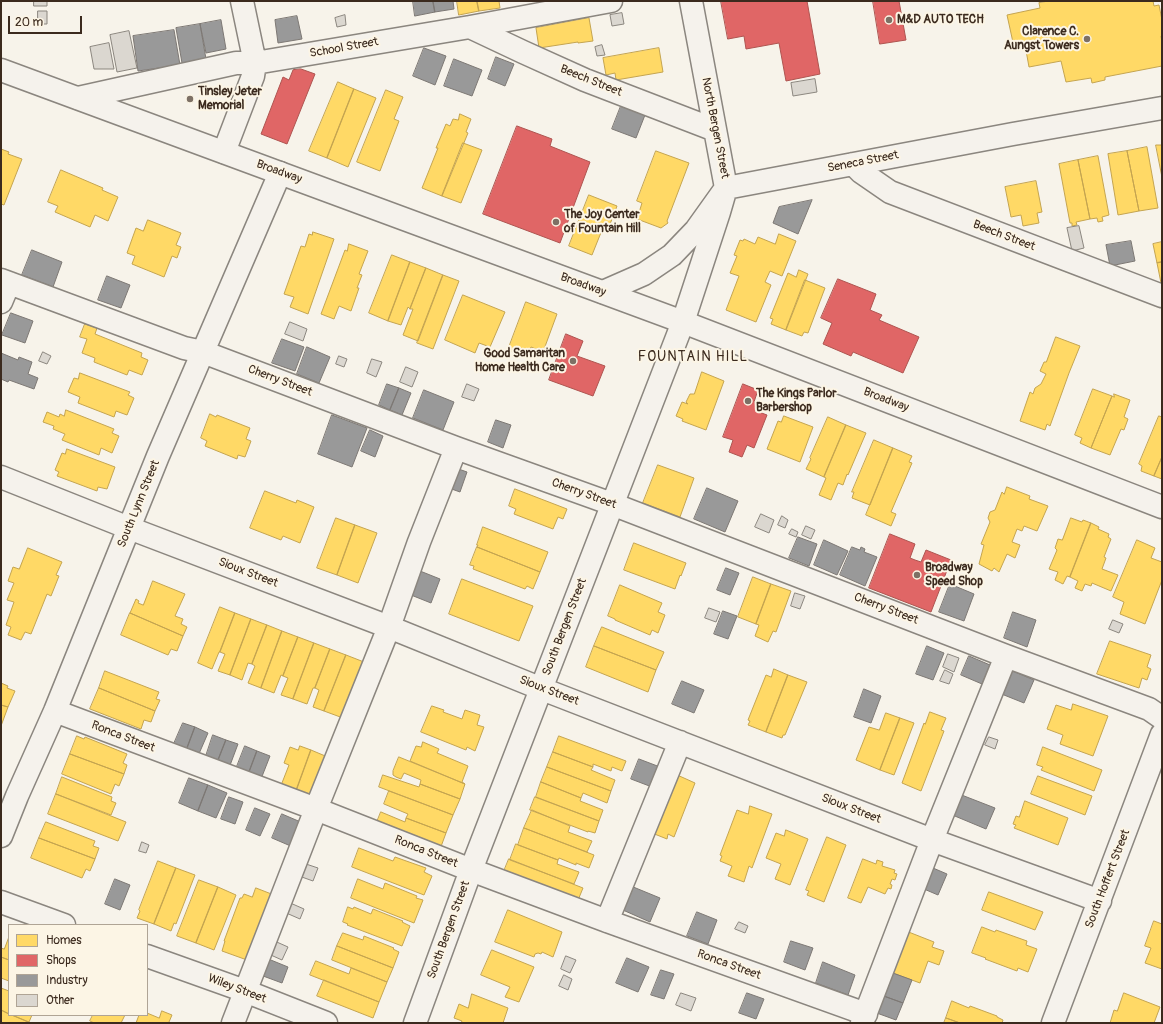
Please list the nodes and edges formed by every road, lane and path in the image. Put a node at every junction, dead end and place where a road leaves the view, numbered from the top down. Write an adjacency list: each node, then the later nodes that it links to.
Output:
1 (242, 1): 5 (street)
2 (611, 1): 4 (street, School Street)
3 (691, 1): 9 (street, North Bergen Street)
4 (470, 26): 5 (street, School Street); 9 (street, Beech Street)
5 (255, 63): 7 (street, School Street); 10 (street)
6 (1, 70): 7 (street, Broadway)
7 (78, 98): 10 (street, Broadway)
8 (1162, 108): 11 (street, Seneca Street)
9 (715, 130): 13 (street, North Bergen Street)
10 (224, 152): 12 (street, Broadway)
11 (853, 164): 13 (street, Seneca Street); 16 (street, Beech Street)
12 (280, 173): 15 (street, Broadway); 18 (street, South Lynn Street)
13 (726, 188): 15 (street); 17 (street, North Bergen Street)
14 (4, 288): 18 (street, Cherry Street)
15 (603, 292): 17 (street, Broadway)
16 (1162, 296)
17 (682, 322): 21 (street, South Bergen Street); 22 (street, Broadway)
18 (203, 352): 19 (street, Cherry Street); 23 (street, South Lynn Street)
19 (456, 448): 21 (street, Cherry Street); 24 (street)
20 (1, 477): 23 (street, Sioux Street)
21 (612, 504): 25 (street, Cherry Street); 26 (street, South Bergen Street)
22 (1162, 507)
23 (129, 528): 24 (street, Sioux Street); 27 (street, South Lynn Street)
24 (388, 627): 26 (street, Sioux Street); 31 (street)
25 (1006, 656): 28 (street, Cherry Street); 33 (street)
26 (542, 688): 30 (street, Sioux Street); 34 (street, South Bergen Street)
27 (55, 711): 31 (street, Ronca Street); 32 (street, South Lynn Street)
28 (1162, 718)
29 (1162, 734): 35 (street, South Hoffert Street)
30 (680, 742): 33 (street, Sioux Street); 37 (street)
31 (316, 809): 34 (street, Ronca Street); 40 (street)
32 (1, 836)
33 (932, 840): 35 (street, Sioux Street); 41 (street)
34 (471, 870): 37 (street, Ronca Street); 44 (street, South Bergen Street)
35 (1100, 901): 45 (street, South Hoffert Street)
36 (1, 902): 38 (street)
37 (607, 921): 41 (street, Ronca Street)
38 (61, 924)
39 (148, 956): 40 (street, Wiley Street)
40 (245, 991): 42 (street); 43 (street, Wiley Street)
41 (864, 1018)
42 (233, 1023)
43 (326, 1023)
44 (415, 1023)
45 (1053, 1023)

